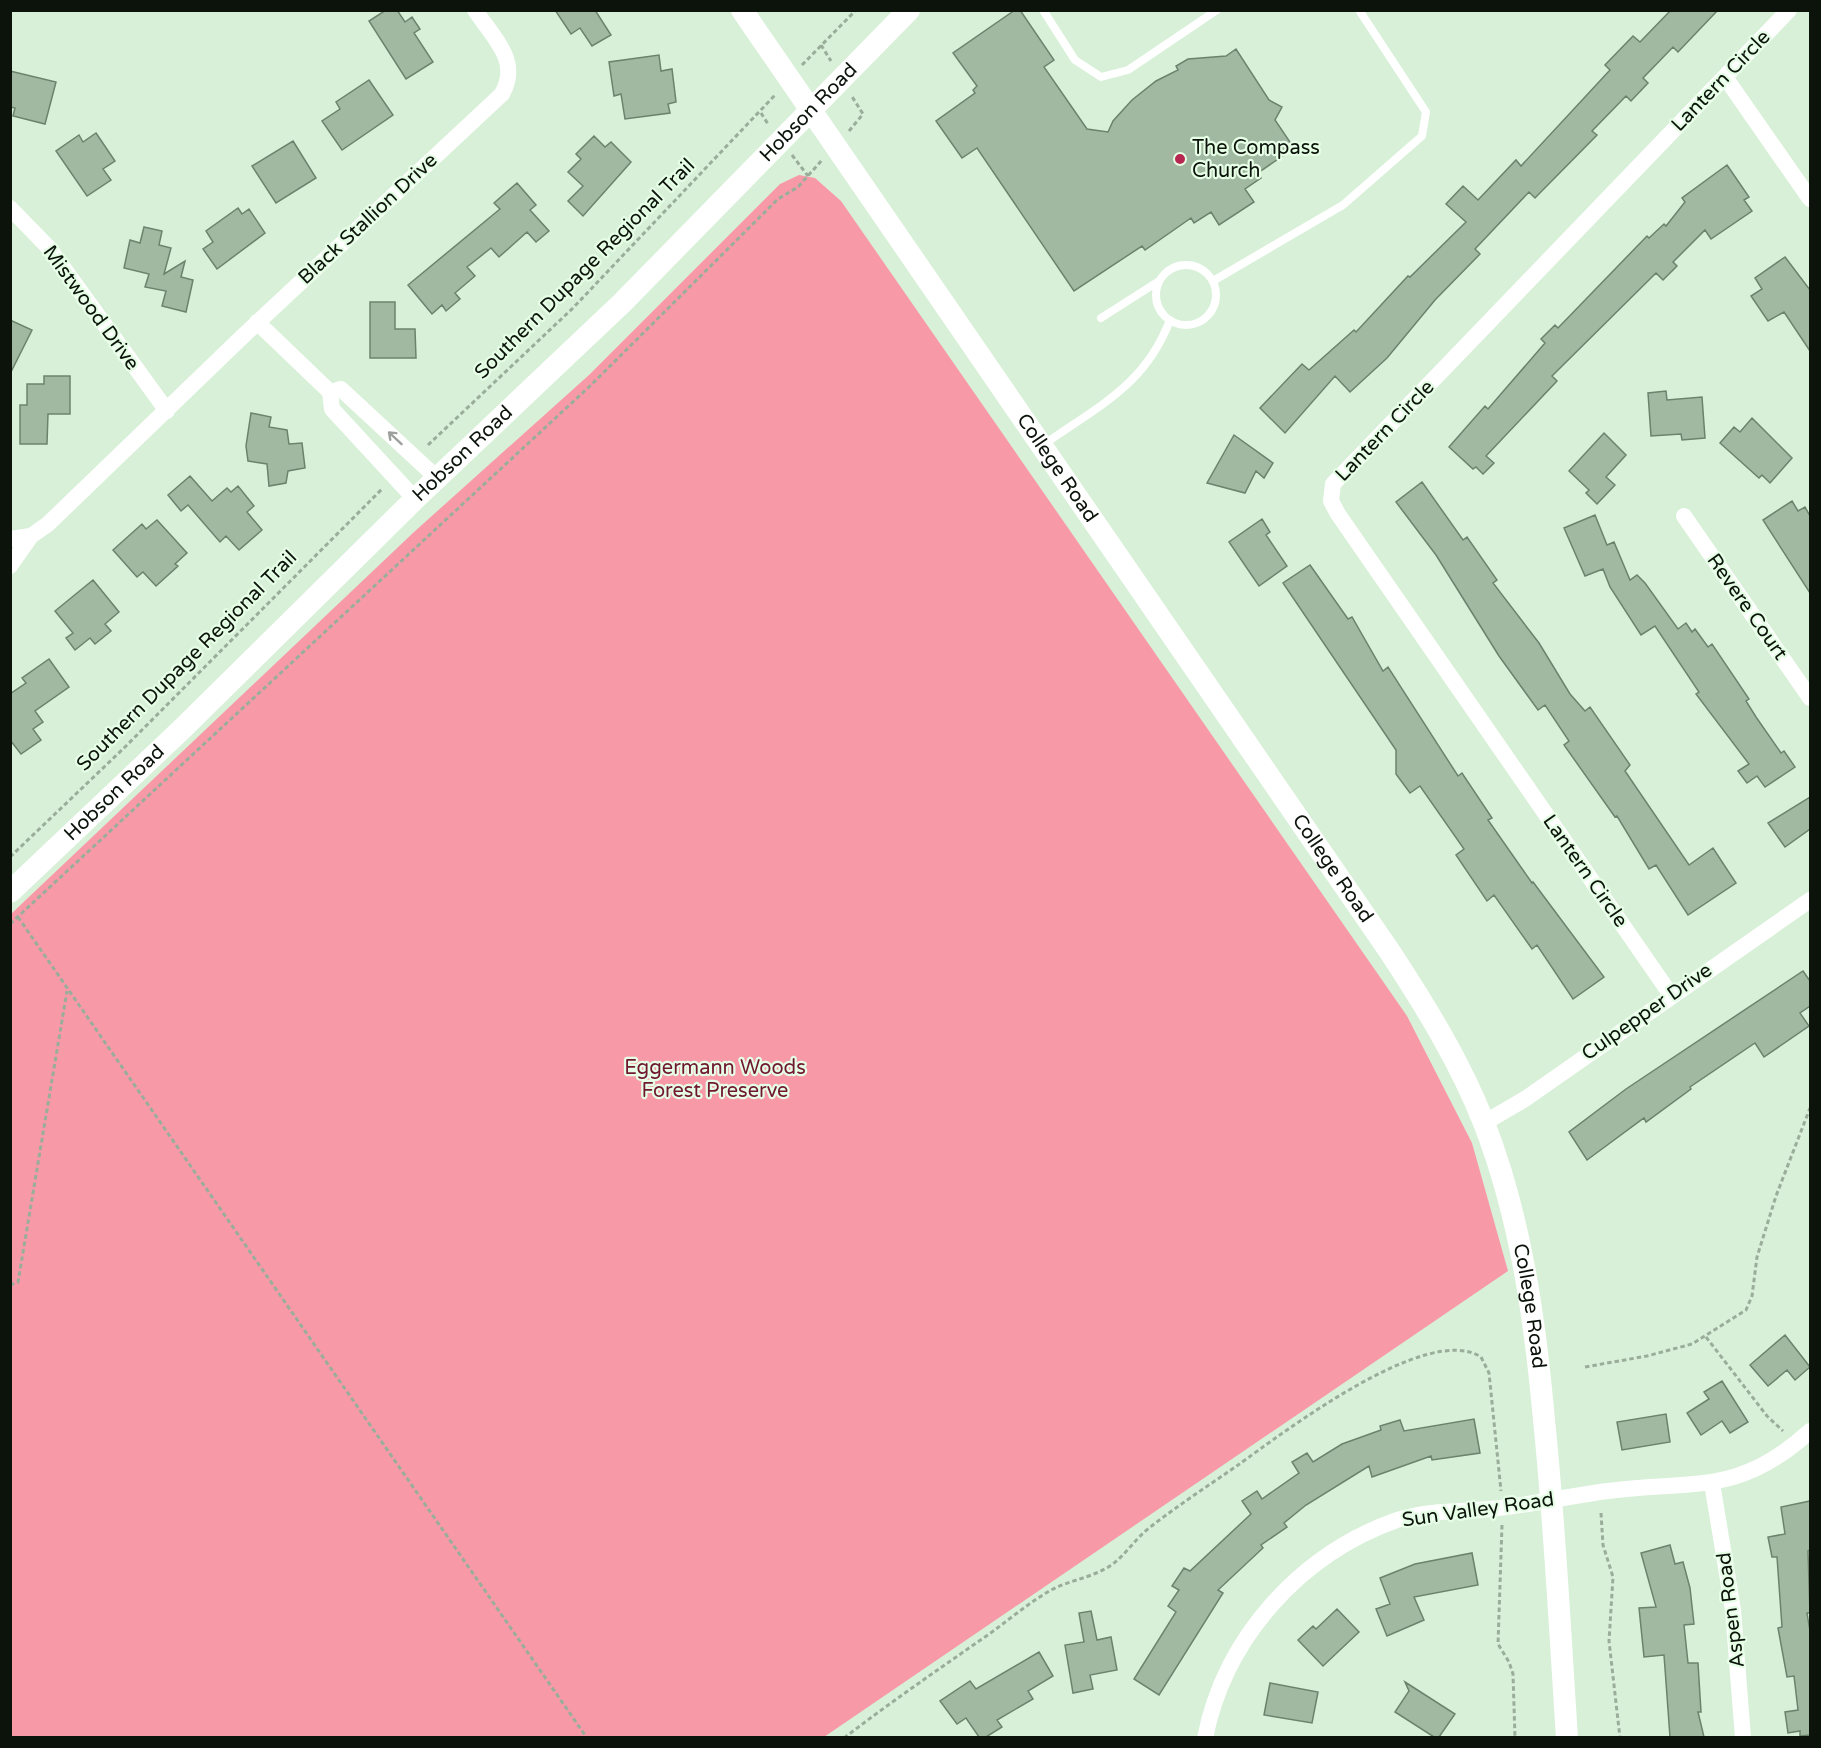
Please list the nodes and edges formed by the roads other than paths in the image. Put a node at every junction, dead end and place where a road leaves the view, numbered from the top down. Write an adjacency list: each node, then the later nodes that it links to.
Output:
1 (475, 10): 16 (street, Black Stallion Drive)
2 (742, 10): 9 (main road, College Road)
3 (909, 10): 9 (main road, Hobson Road)
4 (1043, 10): 5 (lane)
5 (1217, 10)
6 (1359, 10): 13 (lane)
7 (1789, 10): 8 (street, Lantern Circle)
8 (1725, 77): 10 (street); 29 (street, Lantern Circle)
9 (811, 112): 19 (main road, College Road); 20 (main road, Hobson Road)
10 (1810, 199)
11 (10, 208): 18 (street, Mistwood Drive)
12 (1159, 281): 13 (lane); 14 (lane); 15 (lane)
13 (1213, 281): 15 (lane)
14 (1101, 318)
15 (1170, 320): 19 (lane)
16 (257, 322): 17 (street); 18 (street, Black Stallion Drive)
17 (330, 392): 20 (street, one-way to 17); 21 (street)
18 (167, 411): 23 (street, Black Stallion Drive)
19 (1041, 446): 30 (main road, College Road)
20 (437, 478): 21 (main road, Hobson Road)
21 (415, 499): 27 (main road, Hobson Road)
22 (1683, 516): 26 (street, Revere Court)
23 (31, 536): 24 (street); 25 (street)
24 (10, 539)
25 (10, 566)
26 (1810, 698)
27 (10, 892)
28 (1810, 900): 29 (street, Culpepper Drive)
29 (1671, 995): 30 (street, Culpepper Drive)
30 (1484, 1123): 33 (main road, College Road)
31 (1810, 1431): 32 (street, Sun Valley Road)
32 (1712, 1483): 33 (street, Sun Valley Road); 36 (street, Aspen Road)
33 (1552, 1499): 34 (street, Sun Valley Road); 35 (main road, College Road)
34 (1205, 1737)
35 (1567, 1737)
36 (1743, 1737)

